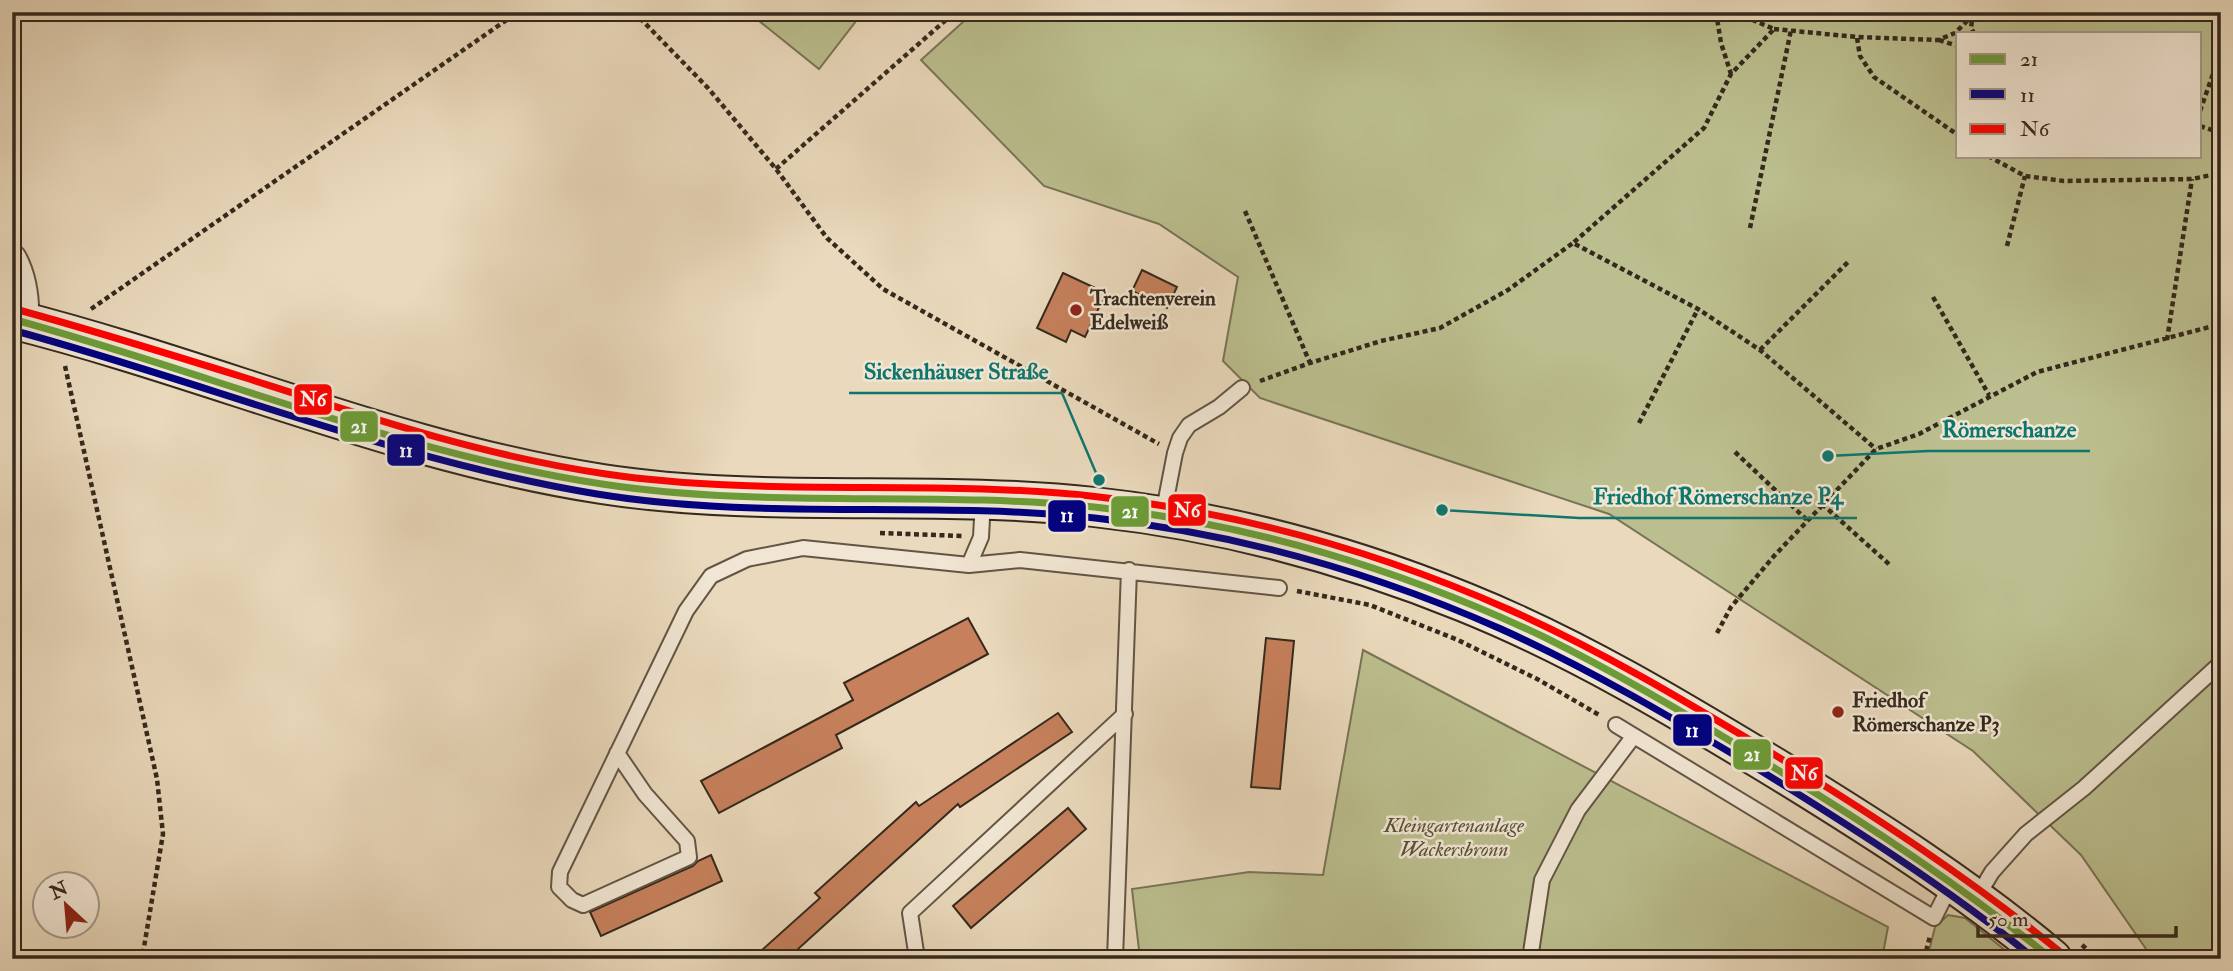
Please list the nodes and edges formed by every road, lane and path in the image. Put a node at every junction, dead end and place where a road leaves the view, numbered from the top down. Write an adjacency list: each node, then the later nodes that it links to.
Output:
1 (518, 12): 33 (path)
2 (634, 12): 20 (path)
3 (955, 12): 20 (path)
4 (1718, 12): 6 (path); 14 (path)
5 (1972, 12): 9 (path); 11 (path)
6 (1731, 13): 7 (path)
7 (1774, 29): 8 (path); 14 (path)
8 (1791, 30): 10 (path); 25 (path)
9 (1973, 32)
10 (1857, 37): 11 (path); 18 (path)
11 (1938, 40): 12 (path)
12 (1956, 45)
13 (2221, 51): 15 (path)
14 (1731, 74): 26 (path)
15 (2202, 105)
16 (2202, 127): 17 (path)
17 (2221, 133)
18 (1956, 134)
19 (1992, 158): 22 (path)
20 (776, 169): 42 (path)
21 (2221, 173): 23 (path)
22 (2025, 176): 23 (path); 27 (path)
23 (2192, 179): 34 (path)
24 (1245, 211): 36 (path)
25 (1750, 228)
26 (1573, 243): 31 (path); 36 (path)
27 (2007, 246)
28 (12, 259): 33 (street)
29 (1848, 262): 35 (path)
30 (1933, 297): 38 (path)
31 (1698, 309): 35 (path); 39 (path)
32 (2221, 324): 34 (path)
33 (39, 333): 43 (street); 58 (path)
34 (2167, 340): 38 (path)
35 (1760, 350): 40 (path)
36 (1310, 363): 37 (path)
37 (1242, 388): 42 (lane)
38 (1989, 395): 40 (path)
39 (1639, 422)
40 (1876, 449): 44 (path)
41 (1735, 452): 46 (path)
42 (1175, 453): 45 (lane)
43 (983, 499): 45 (street); 47 (lane)
44 (1822, 504): 46 (path); 48 (path)
45 (1163, 516): 57 (street)
46 (1807, 520): 51 (path)
47 (969, 565): 49 (lane); 56 (lane)
48 (1890, 565)
49 (1129, 570): 50 (lane); 53 (lane)
50 (1279, 588): 54 (path)
51 (1717, 633)
52 (2221, 663): 57 (lane)
53 (1125, 714): 59 (lane); 60 (lane)
54 (1616, 725): 55 (lane)
55 (1633, 737): 57 (lane); 61 (lane)
56 (617, 753): 56 (lane)
57 (1965, 889): 62 (street)
58 (142, 959)
59 (909, 959)
60 (1115, 959)
61 (1530, 959)
62 (2052, 959)

